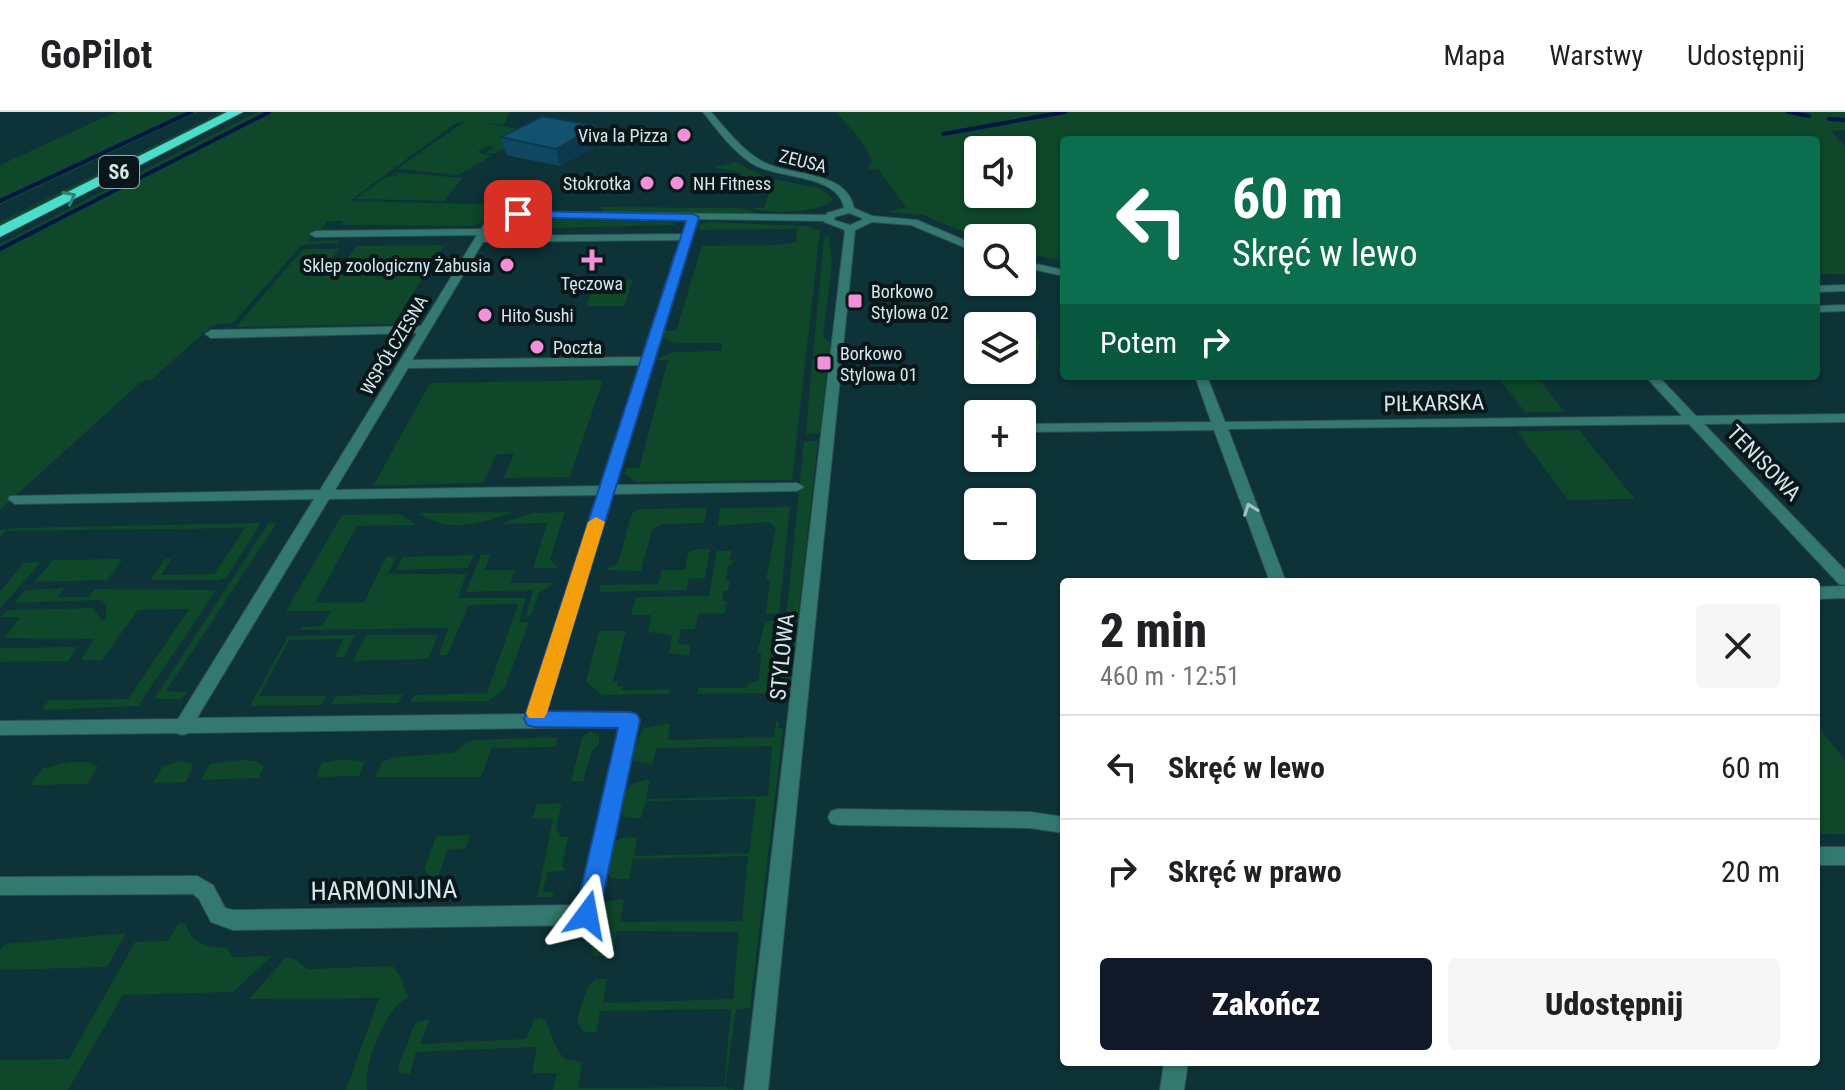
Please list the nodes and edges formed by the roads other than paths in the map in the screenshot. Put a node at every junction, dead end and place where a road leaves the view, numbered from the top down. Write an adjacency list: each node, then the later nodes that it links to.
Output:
1 (212, 112): 4 (highway, S6)
2 (237, 112): 9 (highway, S6, one-way to 2)
3 (707, 112): 7 (street, ZEUSA)
4 (0, 216)
5 (693, 217): 6 (street); 11 (street, WSPÓŁCZESNA); 12 (street)
6 (829, 218): 7 (street); 7 (street)
7 (849, 219): 8 (street); 8 (street); 47 (street, STYLOWA)
8 (868, 219): 13 (street)
9 (0, 232)
10 (315, 234): 11 (street)
11 (482, 236): 12 (street); 20 (street, WSPÓŁCZESNA)
12 (686, 237): 22 (street)
13 (964, 244)
14 (1036, 267): 15 (street)
15 (1060, 272)
16 (1845, 288): 17 (street)
17 (1820, 289)
18 (1845, 308): 19 (street)
19 (1820, 309)
20 (424, 329): 21 (street); 23 (street, WSPÓŁCZESNA)
21 (211, 334)
22 (647, 361): 23 (street); 31 (street)
23 (404, 364): 32 (street, WSPÓŁCZESNA)
24 (1203, 380): 28 (street)
25 (1655, 380): 27 (street, TENISOWA)
26 (1845, 418): 27 (street, PIŁKARSKA)
27 (1692, 419): 28 (street, PIŁKARSKA); 35 (street, TENISOWA)
28 (1220, 426): 29 (street, PIŁKARSKA); 34 (street, one-way to 28)
29 (1036, 428)
30 (797, 487): 31 (street)
31 (607, 488): 32 (street); 38 (street)
32 (323, 494): 33 (street); 40 (street, WSPÓŁCZESNA)
33 (15, 499)
34 (1277, 578)
35 (1845, 580)
36 (1845, 592): 37 (street)
37 (1820, 593)
38 (534, 719): 40 (street); 45 (street, HARMONIJNA)
39 (0, 728): 40 (street)
40 (182, 728)
41 (838, 817): 42 (street)
42 (1060, 824)
43 (1820, 856): 44 (street)
44 (1845, 856)
45 (0, 886)
46 (1175, 1066): 48 (street)
47 (756, 1090)
48 (1172, 1090)

